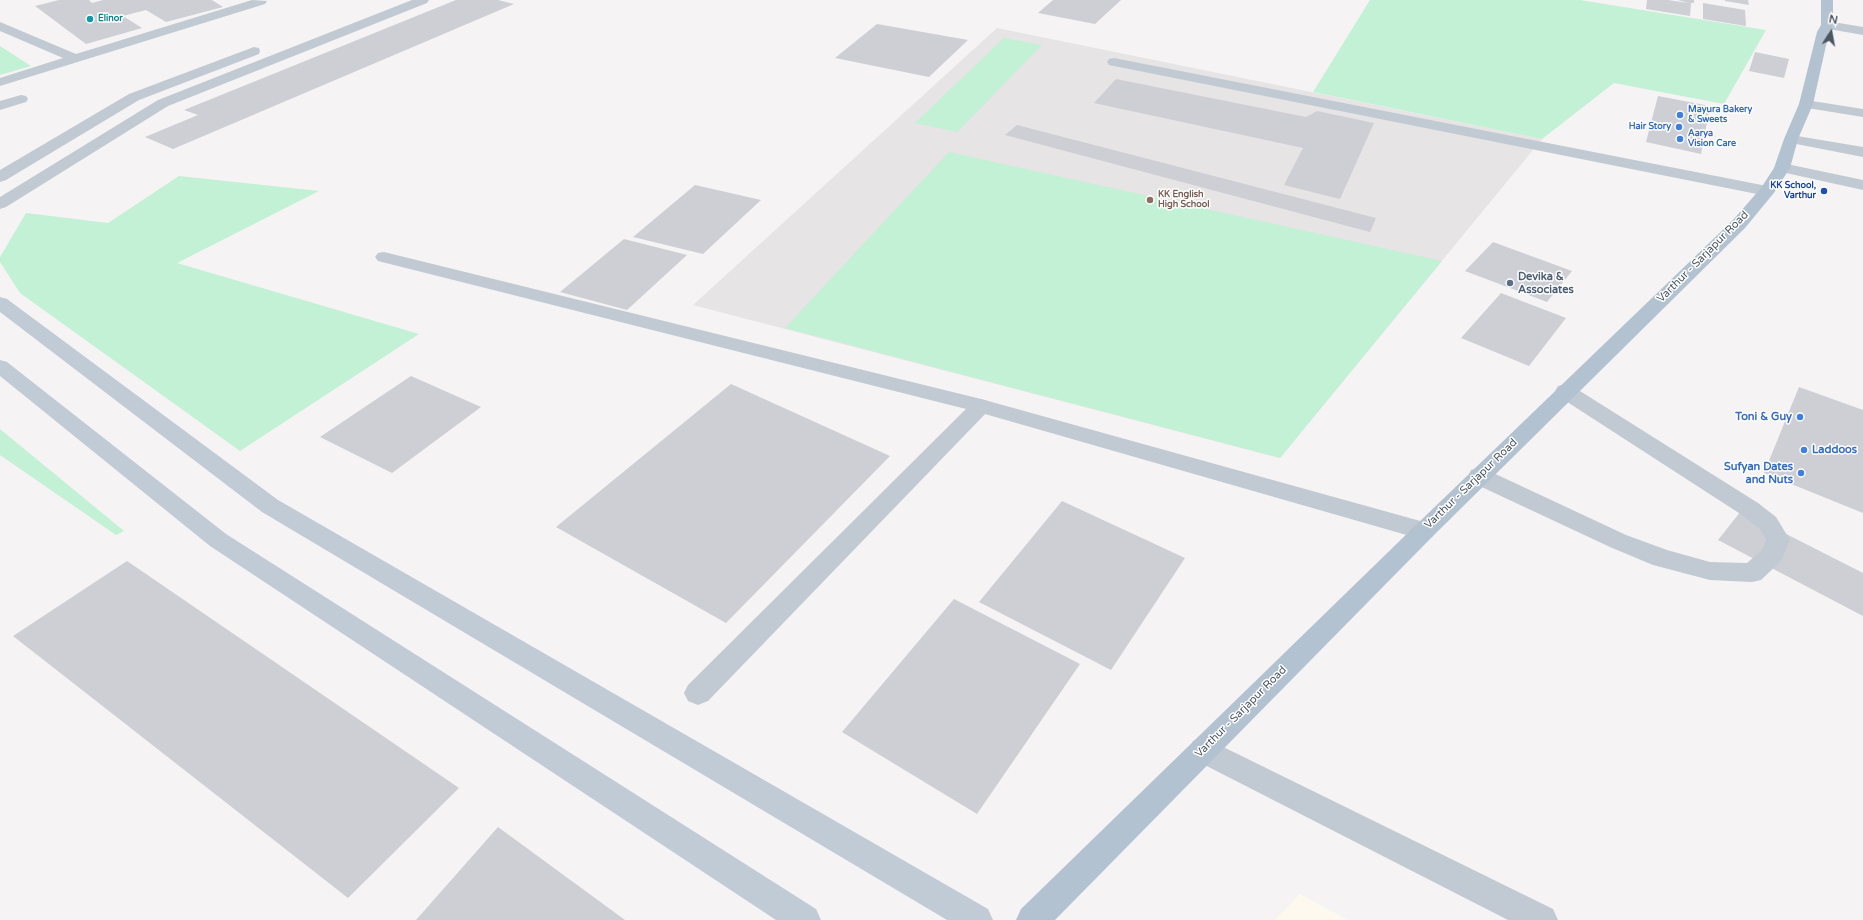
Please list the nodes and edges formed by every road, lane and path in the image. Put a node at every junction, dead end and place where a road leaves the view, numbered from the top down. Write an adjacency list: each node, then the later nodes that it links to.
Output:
1 (260, 0): 8 (street)
2 (423, 0): 21 (street)
3 (1827, 0): 4 (main road, Varthur - Sarjapur Road)
4 (1827, 25): 6 (street); 12 (main road, Varthur - Sarjapur Road)
5 (0, 26): 8 (street)
6 (1863, 31)
7 (267, 46): 18 (street)
8 (76, 59): 10 (street)
9 (1114, 62): 20 (street)
10 (0, 82)
11 (21, 99): 13 (street)
12 (1806, 104): 14 (street); 15 (main road, Varthur - Sarjapur Road)
13 (0, 106)
14 (1863, 113)
15 (1791, 138): 16 (street); 17 (main road, Varthur - Sarjapur Road)
16 (1863, 152)
17 (1782, 168): 19 (street); 20 (main road, Varthur - Sarjapur Road)
18 (0, 177)
19 (1863, 185)
20 (1767, 191): 25 (main road, Varthur - Sarjapur Road)
21 (0, 204)
22 (384, 257): 26 (street)
23 (0, 303): 32 (street)
24 (0, 366): 31 (street)
25 (1566, 391): 27 (main road, Varthur - Sarjapur Road); 27 (street)
26 (981, 406): 28 (street); 29 (street)
27 (1479, 476): 28 (main road, Varthur - Sarjapur Road)
28 (1424, 531): 30 (main road, Varthur - Sarjapur Road)
29 (698, 693)
30 (1203, 750): 33 (main road, Varthur - Sarjapur Road); 34 (street)
31 (804, 920)
32 (977, 920)
33 (1032, 920)
34 (1542, 920)

